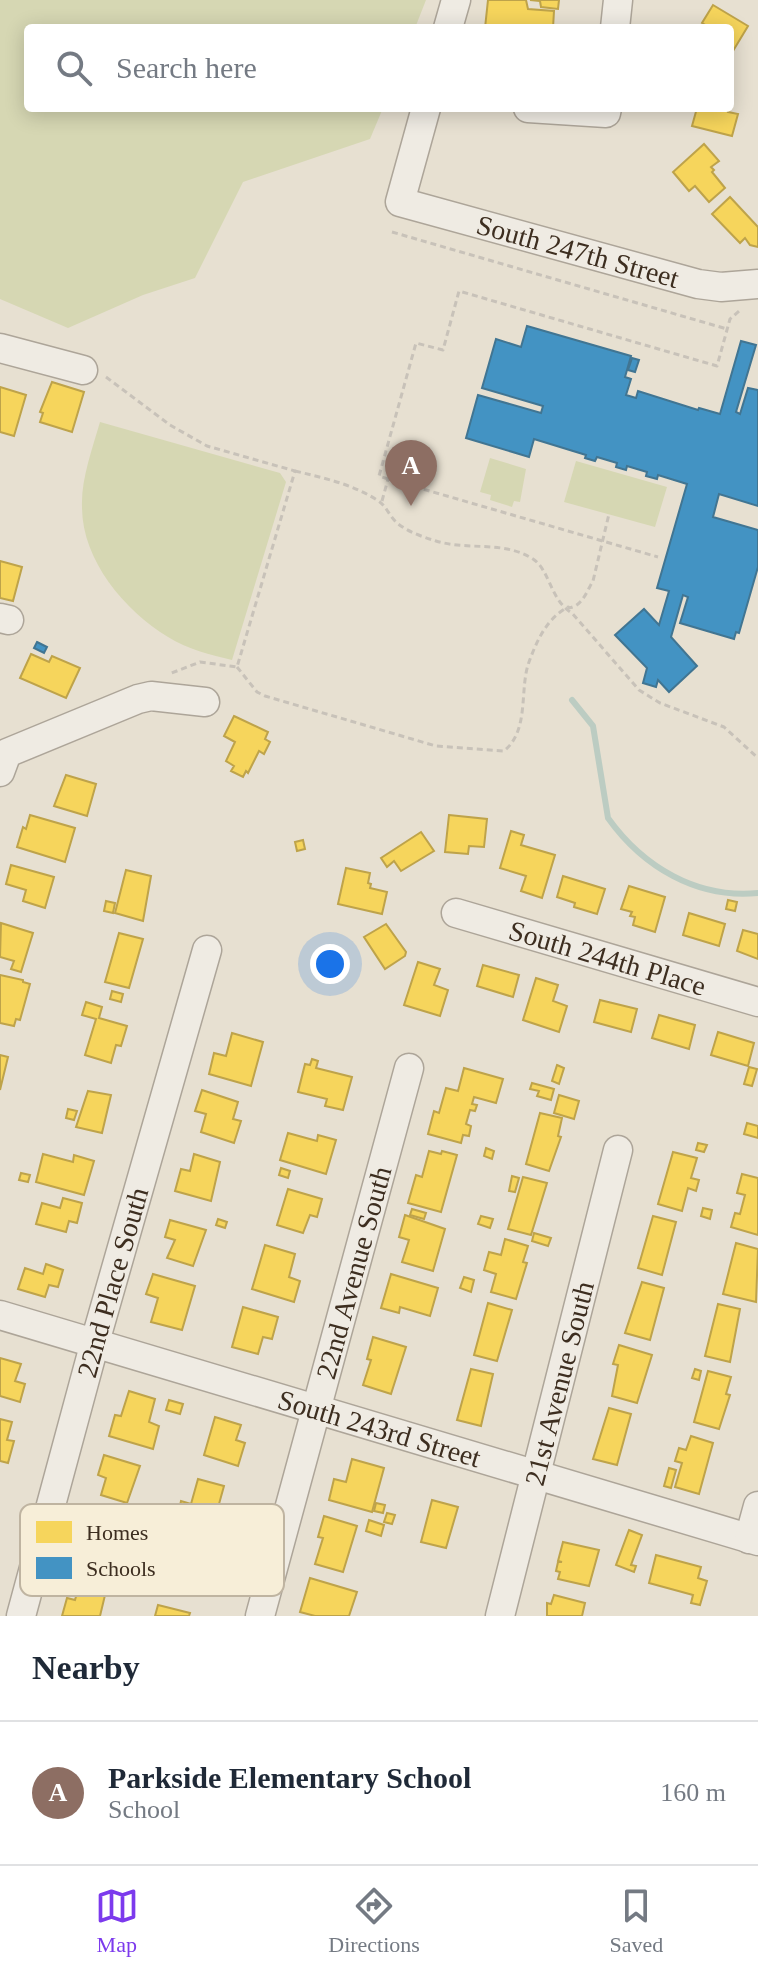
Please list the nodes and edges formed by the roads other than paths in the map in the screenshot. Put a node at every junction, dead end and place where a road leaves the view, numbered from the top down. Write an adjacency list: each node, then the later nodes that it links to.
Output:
1 (456, 0): 3 (street)
2 (618, 0): 4 (street)
3 (449, 24)
4 (615, 24)
5 (425, 112): 6 (street, South 247th Street)
6 (752, 296)
7 (0, 348): 8 (street)
8 (89, 370)
9 (205, 702): 10 (street)
10 (3, 763)
11 (456, 913): 13 (street, South 244th Place)
12 (207, 950): 17 (street, 22nd Place South)
13 (758, 1002)
14 (409, 1068): 18 (street, 22nd Avenue South)
15 (618, 1150): 19 (street, 21st Avenue South)
16 (0, 1315): 17 (street, South 243rd Street)
17 (95, 1342): 18 (street, South 243rd Street); 20 (street, 22nd Place South)
18 (317, 1411): 19 (street, South 243rd Street); 22 (street, 22nd Avenue South)
19 (536, 1475): 23 (street, South 243rd Street); 28 (street, 21st Avenue South)
20 (51, 1504)
21 (758, 1506): 23 (street)
22 (284, 1530)
23 (754, 1540)
24 (26, 1596): 26 (street, 22nd Place South)
25 (266, 1596): 27 (street, 22nd Avenue South)
26 (21, 1616)
27 (260, 1616)
28 (500, 1616)

